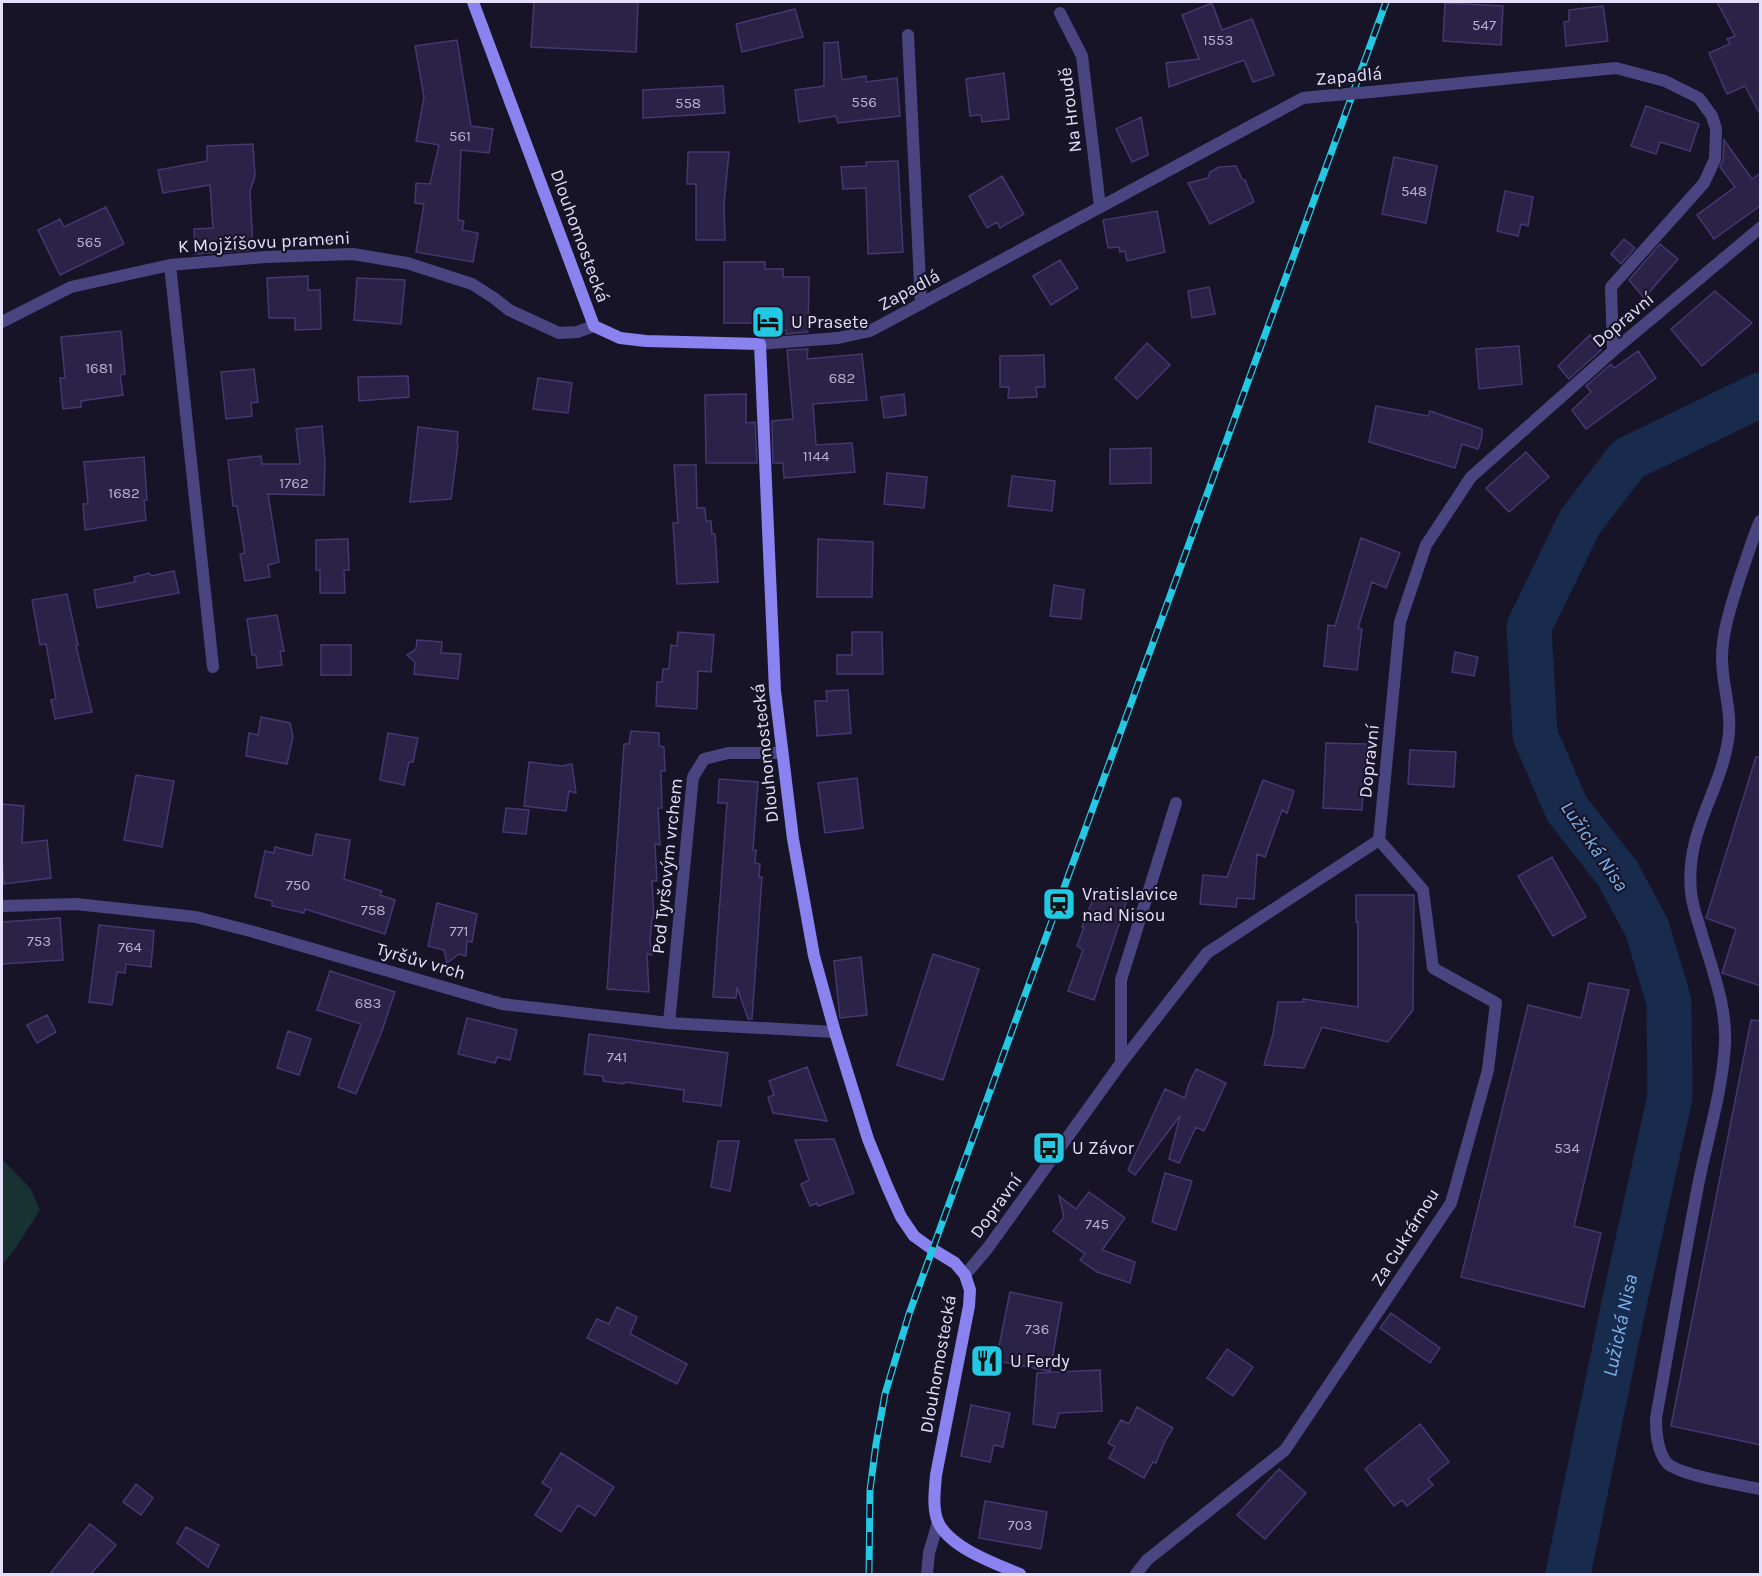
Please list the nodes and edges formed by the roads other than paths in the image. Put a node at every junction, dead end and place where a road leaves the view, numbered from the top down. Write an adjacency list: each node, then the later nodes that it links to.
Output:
1 (474, 2): 9 (street, Dlouhomostecká)
2 (1060, 13): 4 (street, Na Hroudě)
3 (908, 34): 7 (street)
4 (1100, 207): 7 (street, Zapadlá); 11 (street, Zapadlá, bridge)
5 (1761, 228): 11 (street, Dopravní)
6 (170, 265): 8 (street, K Mojžíšovu prameni); 9 (street, K Mojžíšovu prameni); 13 (street, K Mojžíšovu prameni)
7 (921, 304): 10 (street, Zapadlá)
8 (2, 322)
9 (594, 326): 10 (street, Dlouhomostecká)
10 (760, 344): 14 (street, Dlouhomostecká)
11 (1613, 351): 16 (street, Dopravní)
12 (1761, 521): 22 (street)
13 (213, 666)
14 (782, 753): 18 (street, Pod Tyršovým vrchem); 19 (street, Dlouhomostecká)
15 (1176, 803): 20 (street)
16 (1379, 840): 20 (street, Dopravní); 27 (street, Za Cukrárnou)
17 (2, 906): 18 (street, Tyršův vrch)
18 (669, 1023): 19 (street, Tyršův vrch)
19 (835, 1032): 21 (street, Dlouhomostecká)
20 (1121, 1063): 21 (street, Dopravní)
21 (965, 1275): 23 (street, Dlouhomostecká)
22 (1761, 1489)
23 (938, 1522): 24 (street); 25 (street)
24 (1000, 1571): 26 (street)
25 (927, 1575)
26 (1020, 1575)
27 (1136, 1575)

